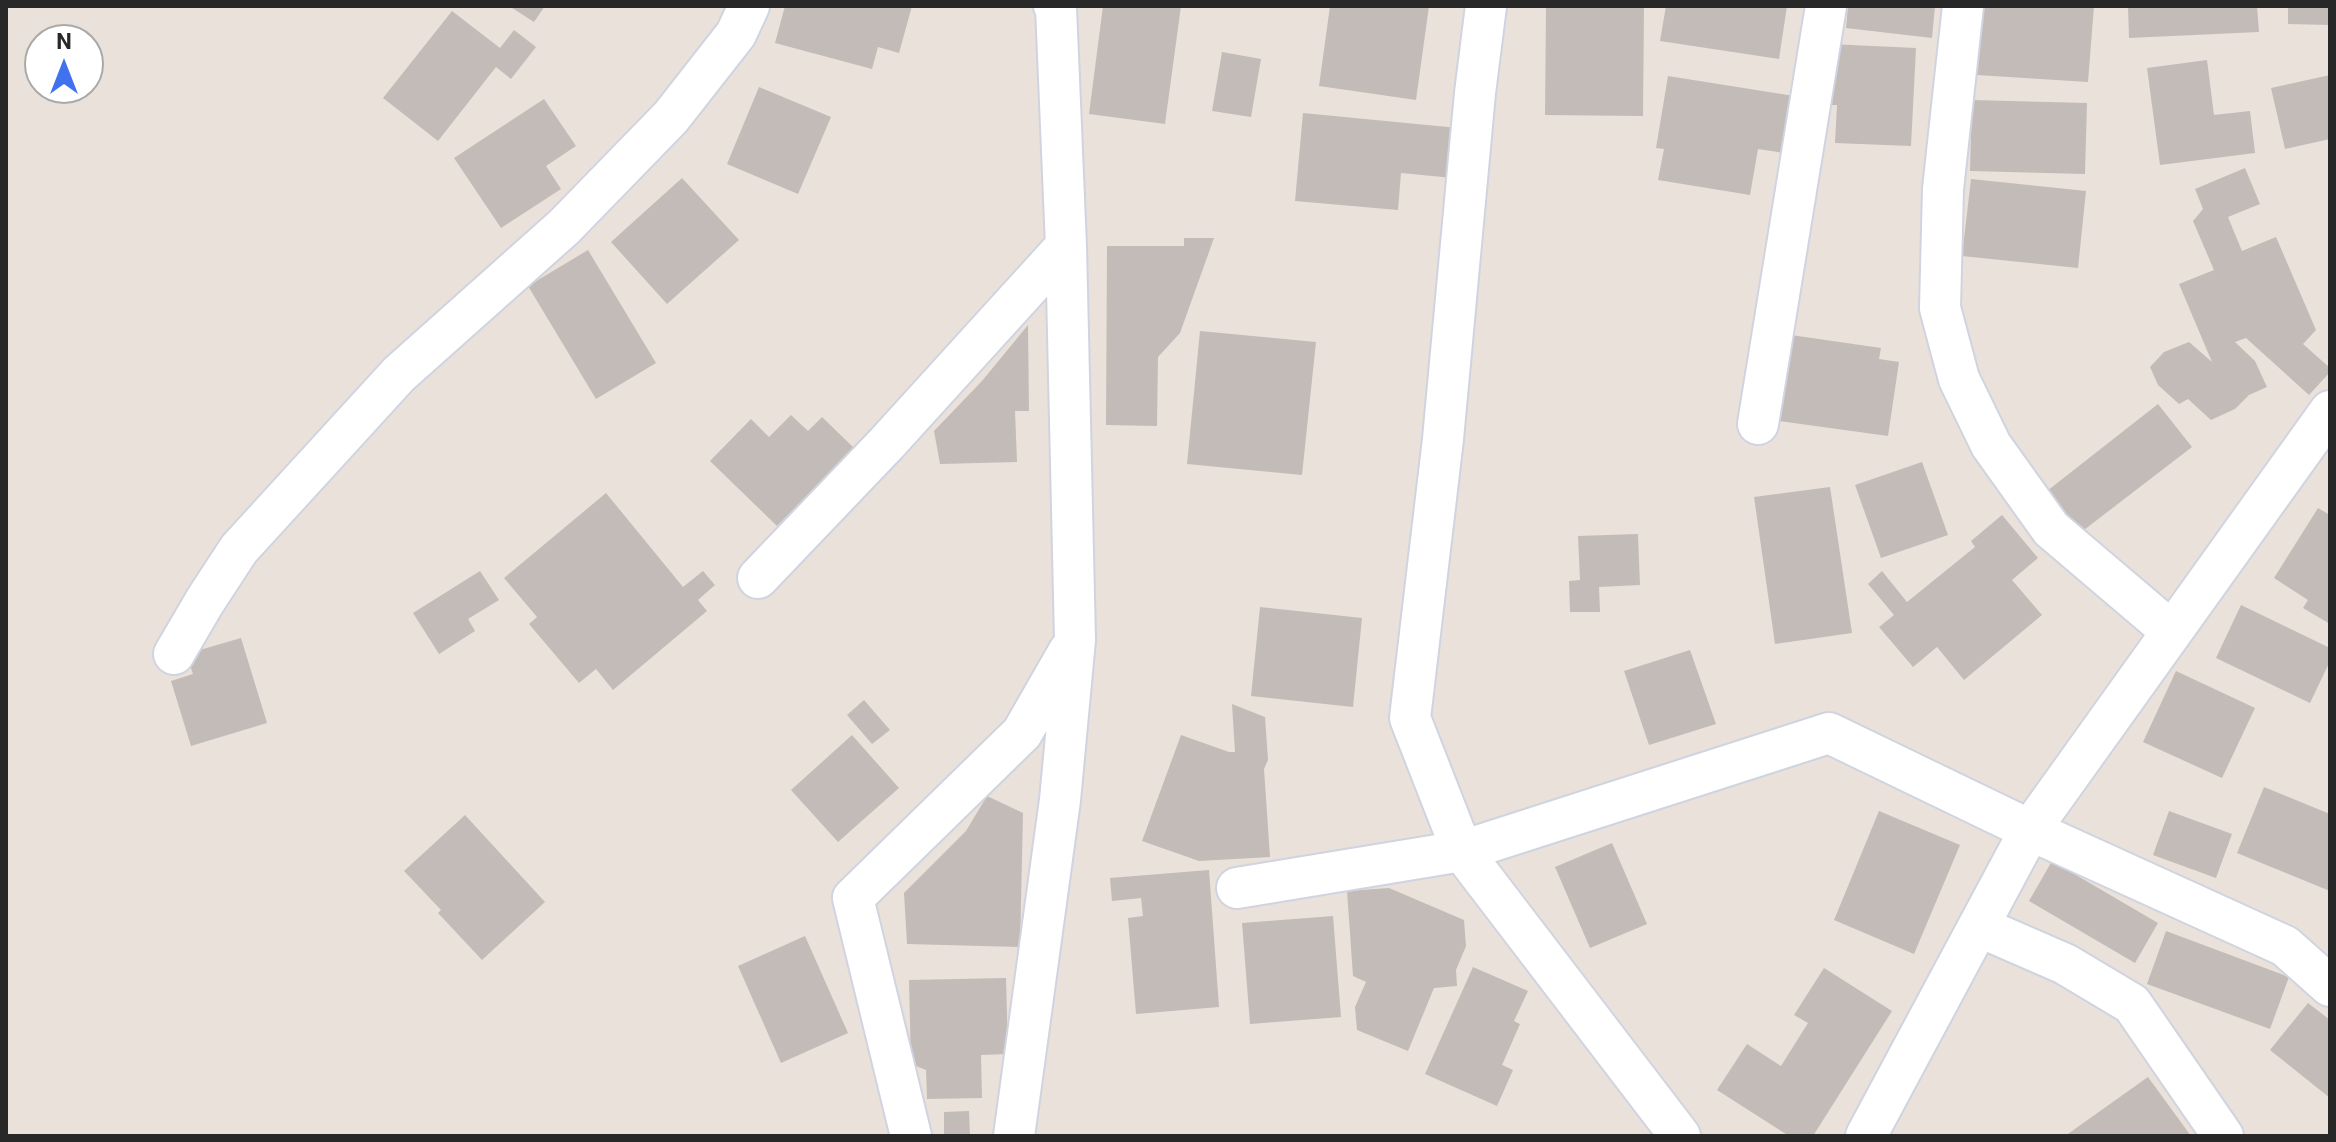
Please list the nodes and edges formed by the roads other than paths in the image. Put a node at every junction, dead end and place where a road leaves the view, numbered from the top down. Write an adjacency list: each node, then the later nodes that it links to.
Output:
1 (749, 6): 12 (street)
2 (1055, 6): 6 (street)
3 (1486, 6): 14 (street)
4 (1826, 6): 8 (street)
5 (1963, 6): 10 (street)
6 (1066, 246): 9 (street); 11 (street)
7 (2330, 411): 10 (street)
8 (1758, 424)
9 (758, 578)
10 (2171, 631): 13 (street)
11 (1075, 640): 18 (street); 19 (street)
12 (174, 654)
13 (2030, 830): 14 (street); 16 (street); 17 (street)
14 (1462, 851): 15 (street); 20 (street)
15 (1237, 888)
16 (1980, 927): 21 (street); 22 (street)
17 (2330, 986)
18 (911, 1136)
19 (1014, 1136)
20 (1680, 1136)
21 (1866, 1136)
22 (2223, 1136)

